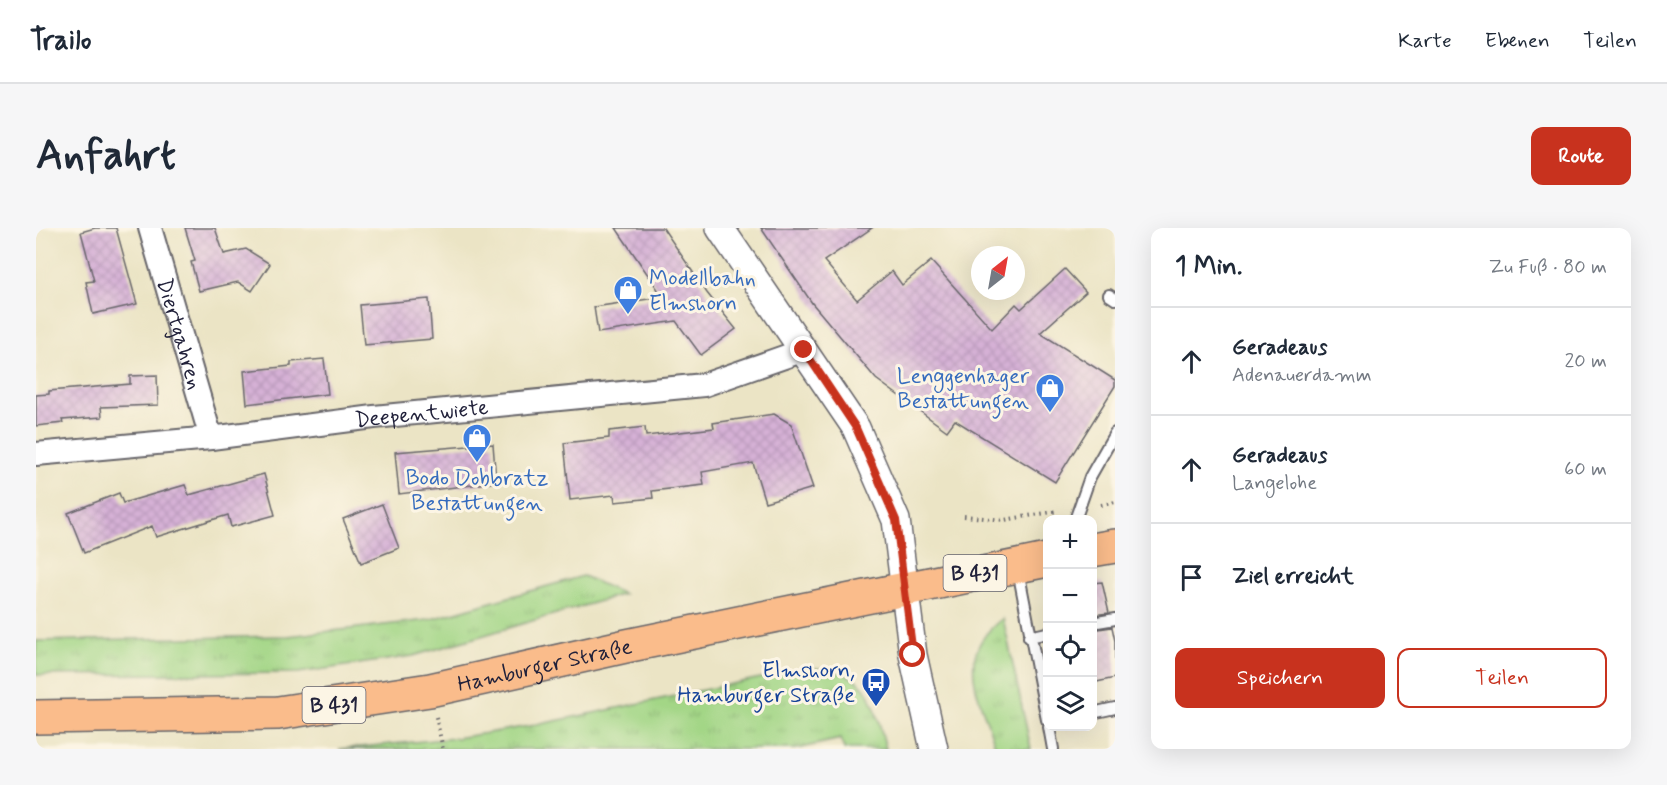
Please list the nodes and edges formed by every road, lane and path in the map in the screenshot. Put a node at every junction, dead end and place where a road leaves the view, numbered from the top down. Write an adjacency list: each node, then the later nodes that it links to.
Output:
1 (150, 228): 5 (street, Diertgahren)
2 (720, 228): 3 (street)
3 (804, 350): 5 (street, Deepentwiete); 13 (street)
4 (1115, 433): 8 (lane)
5 (211, 438): 6 (street, Deepentwiete)
6 (36, 454)
7 (1115, 502): 8 (path)
8 (1076, 514): 9 (path)
9 (964, 516)
10 (1115, 546): 11 (main road)
11 (1097, 549)
12 (1032, 563): 13 (main road, Hamburger Straße / B 431); 17 (lane)
13 (903, 590): 21 (main road, Hamburger Straße / B 431); 23 (street)
14 (1115, 619): 15 (lane)
15 (1097, 622)
16 (1043, 634): 17 (lane)
17 (1029, 637): 18 (lane)
18 (1043, 702)
19 (1115, 708): 20 (lane)
20 (1097, 712)
21 (36, 717)
22 (1050, 731): 24 (lane)
23 (934, 749)
24 (1053, 749)

